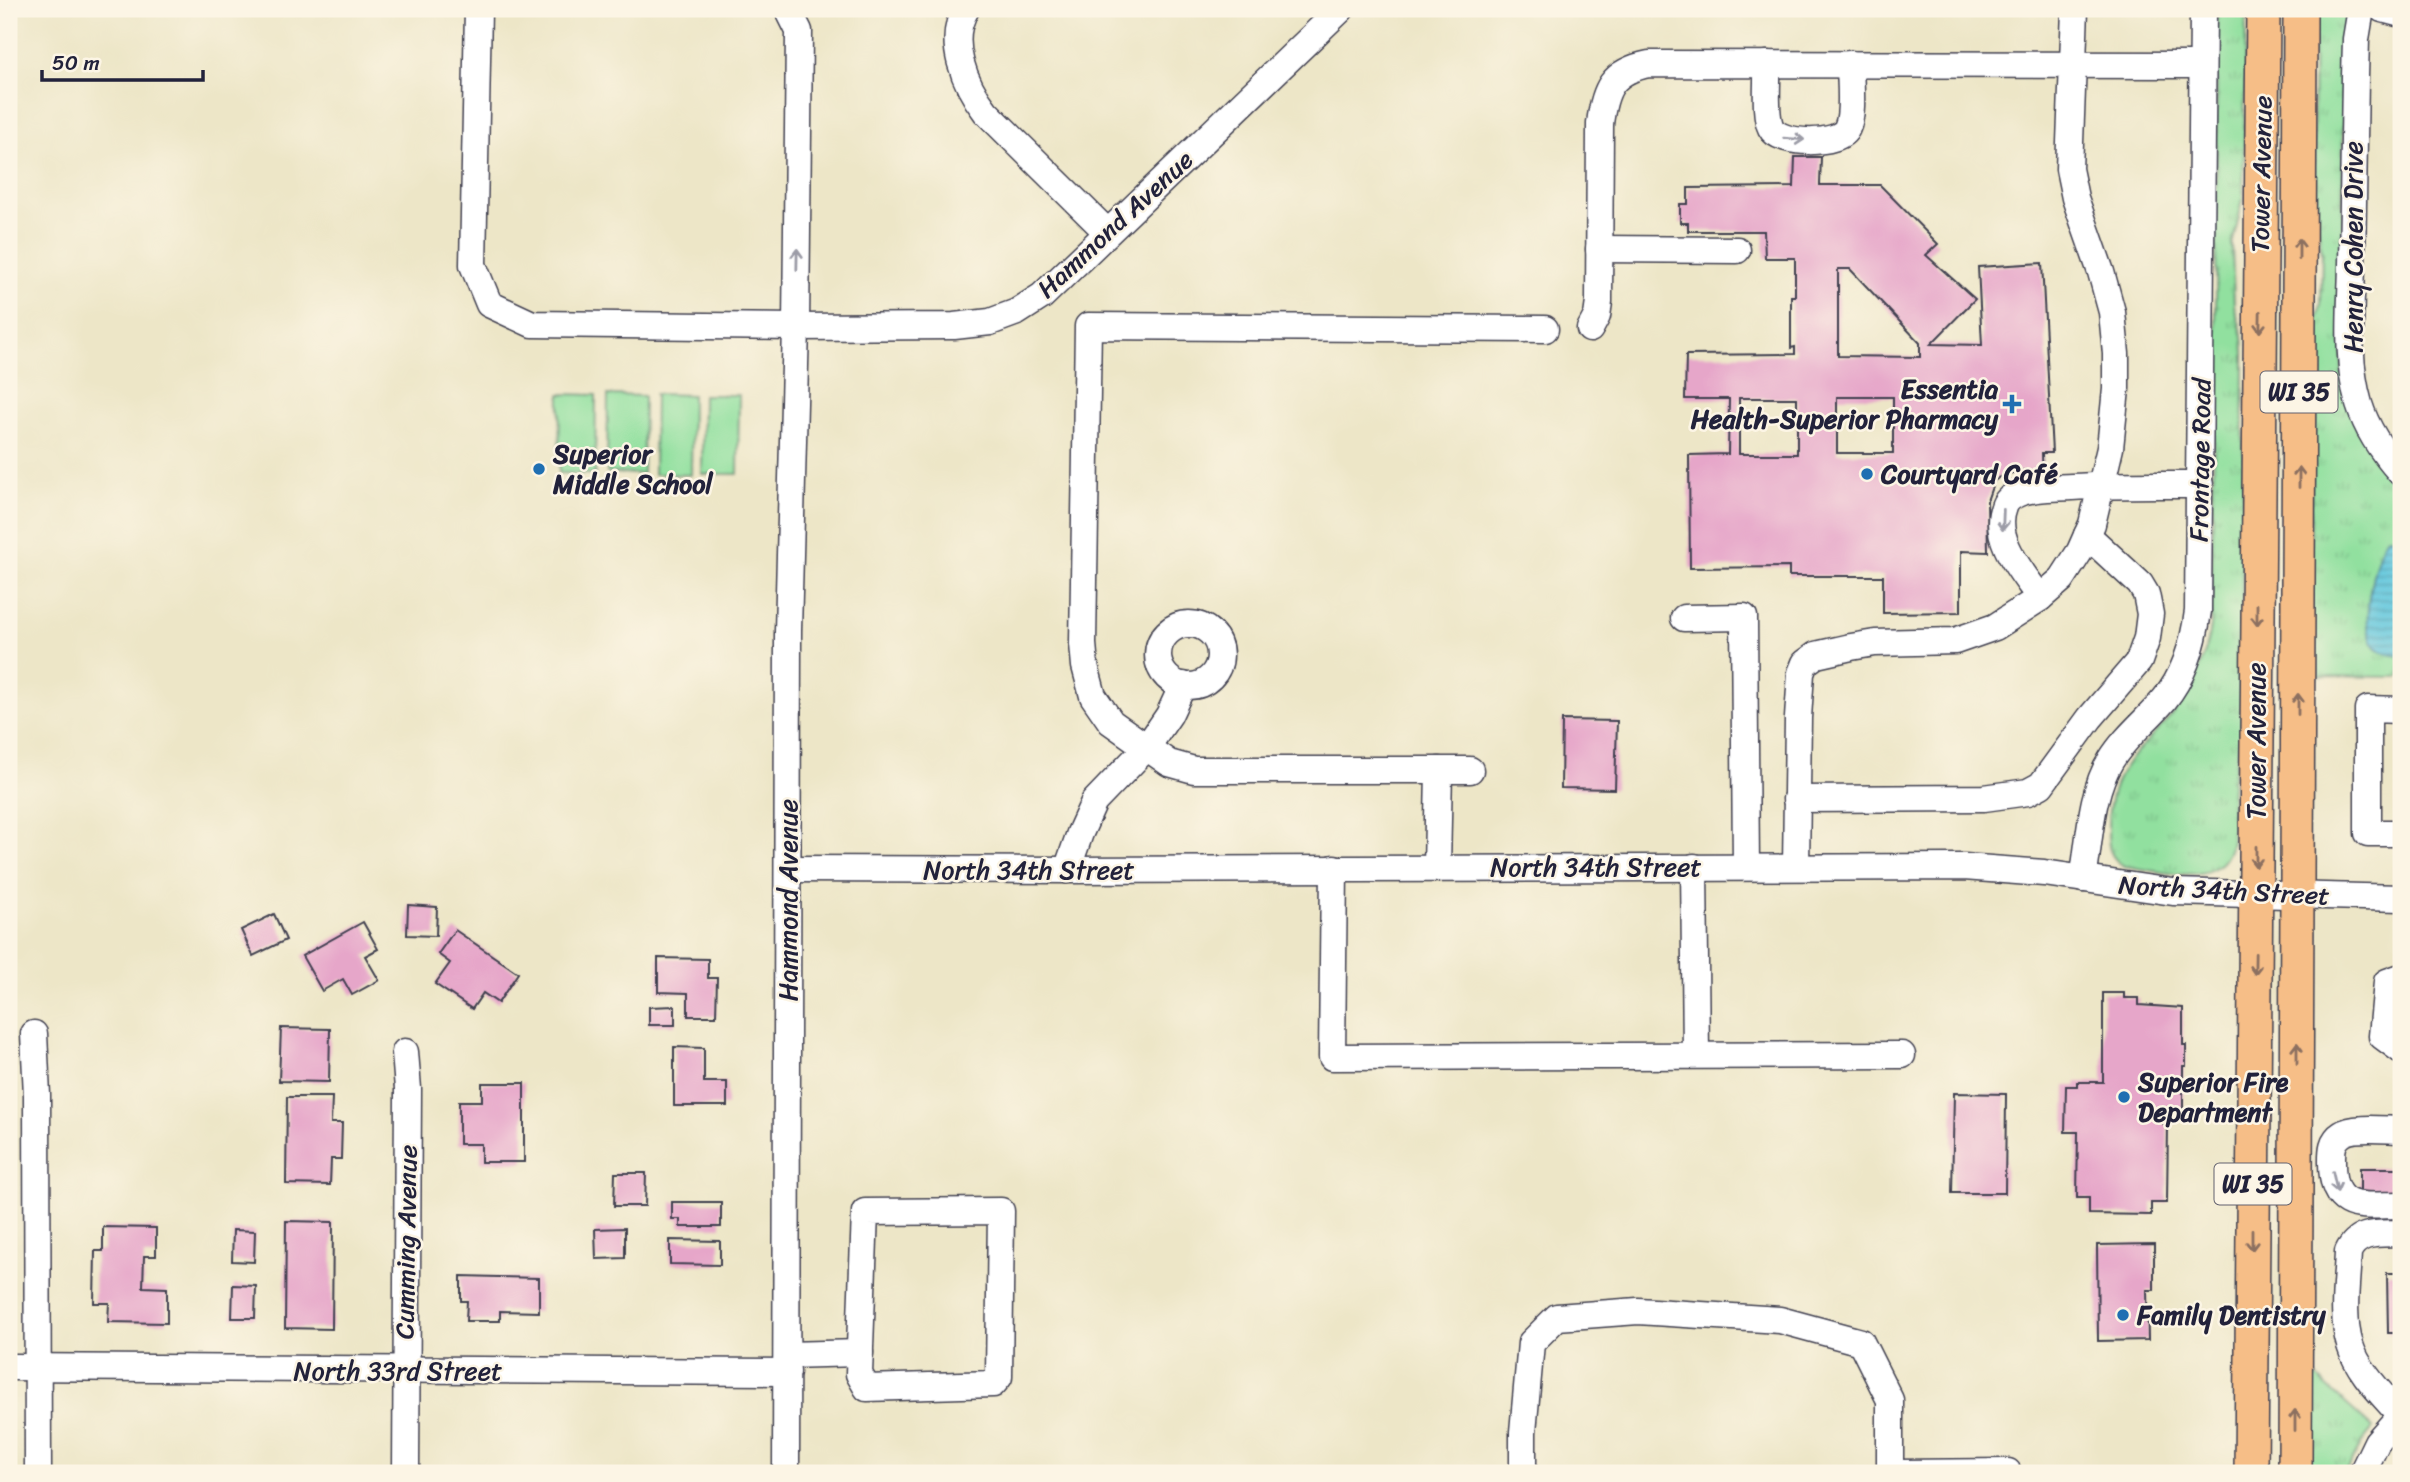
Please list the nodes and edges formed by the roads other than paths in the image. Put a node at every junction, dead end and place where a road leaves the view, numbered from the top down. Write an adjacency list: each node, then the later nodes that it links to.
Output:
1 (478, 9): 19 (street)
2 (966, 9): 16 (street)
3 (1341, 9): 16 (street, Hammond Avenue)
4 (2075, 9): 14 (street)
5 (2203, 9): 15 (street, Frontage Road)
6 (2263, 9): 43 (main road, Tower Avenue / WI 35, one-way to 43)
7 (2300, 9): 44 (main road, Tower Avenue / WI 35, one-way to 7)
8 (2361, 9): 22 (street, Henry Cohen Drive)
9 (2382, 9): 10 (street)
10 (2401, 14)
11 (794, 20): 19 (street, Hammond Avenue, one-way to 11)
12 (1767, 64): 13 (street); 13 (street, one-way to 13); 17 (street)
13 (1850, 64): 14 (street)
14 (2074, 65): 15 (street); 23 (street)
15 (2203, 65): 24 (street, Frontage Road)
16 (1107, 232): 19 (street, Hammond Avenue)
17 (1599, 248): 18 (street); 21 (street)
18 (1737, 250)
19 (796, 327): 40 (street, Hammond Avenue)
20 (1545, 329): 30 (street)
21 (1590, 329)
22 (2401, 472)
23 (2101, 485): 24 (street); 25 (street); 26 (street, one-way to 26)
24 (2200, 485): 42 (street, Frontage Road)
25 (2087, 535): 26 (street); 33 (street)
26 (2040, 598): 33 (street)
27 (1684, 618): 36 (street)
28 (1183, 685): 30 (street)
29 (2401, 710): 34 (street)
30 (1147, 747): 32 (street); 41 (street)
31 (1471, 770): 32 (street)
32 (1439, 771): 39 (street)
33 (1796, 799): 37 (street)
34 (2401, 833)
35 (1694, 867): 36 (street, North 34th Street); 39 (street, North 34th Street); 50 (street)
36 (1746, 867): 37 (street, North 34th Street)
37 (1796, 867): 42 (street, North 34th Street)
38 (1334, 868): 39 (street, North 34th Street); 41 (street, North 34th Street); 50 (street)
39 (1437, 868)
40 (788, 869): 41 (street, North 34th Street); 56 (street, Hammond Avenue)
41 (1067, 870)
42 (2083, 879): 43 (street, North 34th Street)
43 (2256, 895): 44 (street, North 34th Street); 68 (main road, Tower Avenue / WI 35, one-way to 68)
44 (2298, 896): 45 (street, North 34th Street); 69 (main road, Tower Avenue / WI 35, one-way to 44)
45 (2401, 898)
46 (2401, 976): 48 (street)
47 (34, 1034): 58 (street)
48 (2401, 1050)
49 (405, 1052): 59 (street, Cumming Avenue)
50 (1696, 1055): 51 (street)
51 (1902, 1055)
52 (2401, 1130): 53 (street, one-way to 53)
53 (2401, 1205)
54 (2401, 1233): 60 (street)
55 (860, 1353): 55 (street); 56 (street, North 33rd Street)
56 (787, 1364): 59 (street, North 33rd Street); 64 (street, Hammond Avenue)
57 (9, 1367): 58 (street, North 33rd Street)
58 (39, 1368): 59 (street, North 33rd Street); 62 (street)
59 (405, 1371): 63 (street, Cumming Avenue)
60 (2401, 1416): 70 (street)
61 (2008, 1472): 67 (street)
62 (38, 1473)
63 (405, 1473)
64 (786, 1473)
65 (1523, 1473): 66 (street)
66 (1890, 1473)
67 (1897, 1473)
68 (2251, 1473)
69 (2295, 1473)
70 (2362, 1473)

